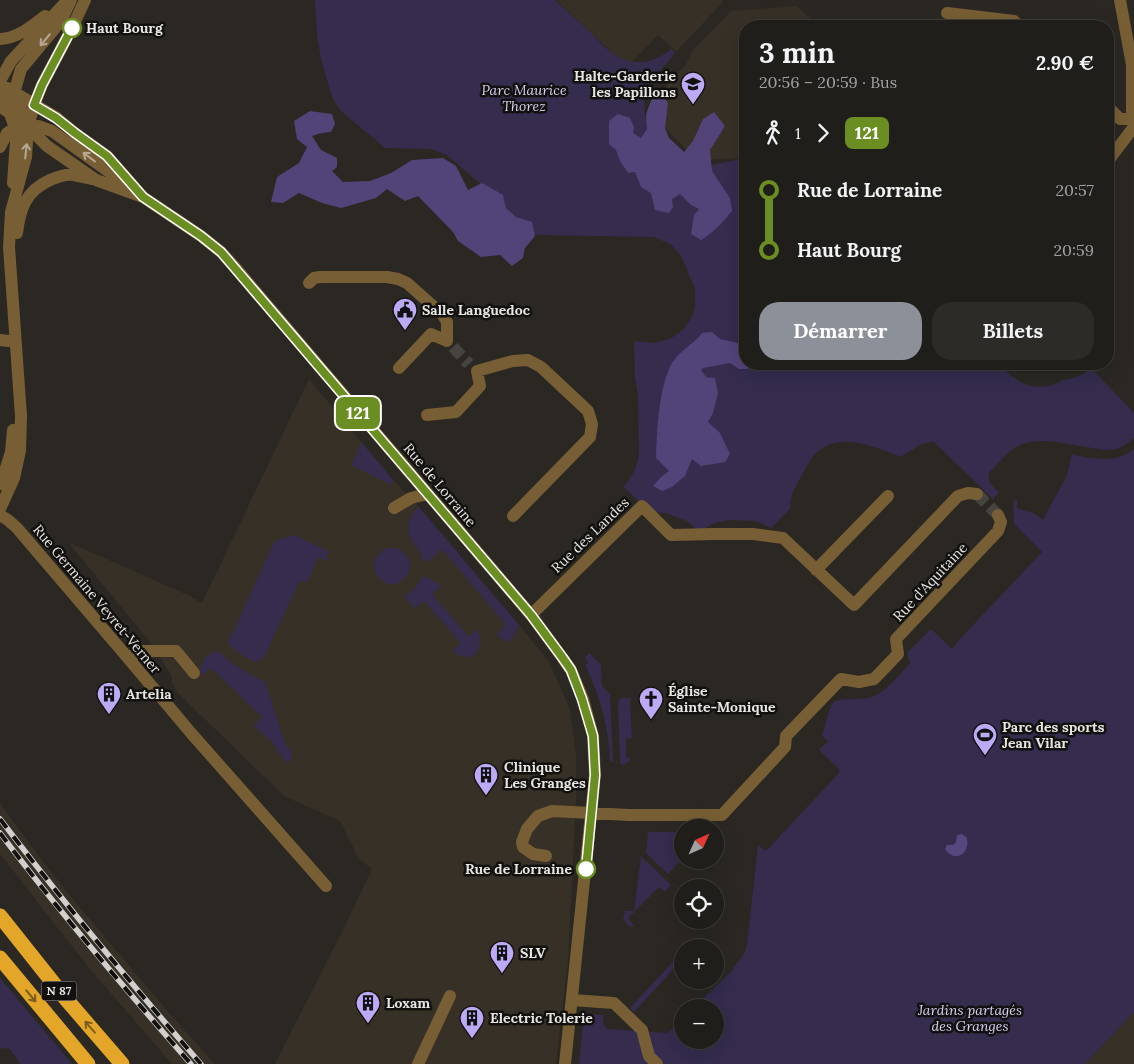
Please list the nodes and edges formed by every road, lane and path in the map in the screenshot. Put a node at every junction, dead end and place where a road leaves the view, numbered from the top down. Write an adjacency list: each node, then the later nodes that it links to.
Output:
1 (68, 0): 6 (street); 7 (street); 8 (street, one-way to 8)
2 (85, 0): 9 (street)
3 (1120, 0): 12 (street)
4 (947, 13): 5 (street)
5 (1006, 20)
6 (0, 39)
7 (0, 84): 8 (street, Rue de Lorraine); 13 (street)
8 (14, 92): 9 (street, Rue de Lorraine); 14 (street)
9 (34, 105): 14 (street); 18 (street, Rue de Lorraine)
10 (0, 106): 13 (street)
11 (1114, 112): 12 (street)
12 (1133, 119): 16 (street)
13 (10, 121): 14 (street); 15 (street); 19 (street)
14 (28, 127): 17 (street, Rue de Lorraine); 18 (street, one-way to 14); 19 (street, one-way to 14)
15 (0, 147)
16 (1114, 151)
17 (96, 180): 18 (street, Rue de Lorraine); 25 (street)
18 (143, 197): 27 (street, Rue de Lorraine)
19 (11, 212): 25 (street)
20 (0, 246): 22 (street)
21 (309, 283): 23 (street)
22 (4, 340): 26 (street)
23 (398, 368)
24 (427, 415): 34 (street)
25 (14, 478): 31 (street)
26 (0, 484)
27 (427, 494): 30 (street); 36 (street, Rue de Lorraine)
28 (977, 494): 35 (street)
29 (888, 496): 35 (street)
30 (394, 508)
31 (0, 509)
32 (0, 515): 37 (street, Rue Germaine Veyret-Verner)
33 (998, 515): 39 (street, Rue d'Aquitaine)
34 (513, 516)
35 (816, 570): 36 (street, Rue des Landes)
36 (531, 615): 39 (street, Rue de Lorraine)
37 (128, 658): 38 (street); 41 (street, Rue Germaine Veyret-Verner)
38 (194, 674)
39 (592, 813): 40 (street); 45 (street, Rue de Lorraine)
40 (546, 856)
41 (326, 886)
42 (0, 916): 47 (highway, N 87, one-way to 42)
43 (0, 958): 46 (highway, N 87, one-way to 46)
44 (450, 996): 48 (street)
45 (572, 1000): 49 (street, Rue de Lorraine); 50 (street)
46 (88, 1064)
47 (122, 1064)
48 (418, 1064)
49 (565, 1064)
50 (657, 1064)

